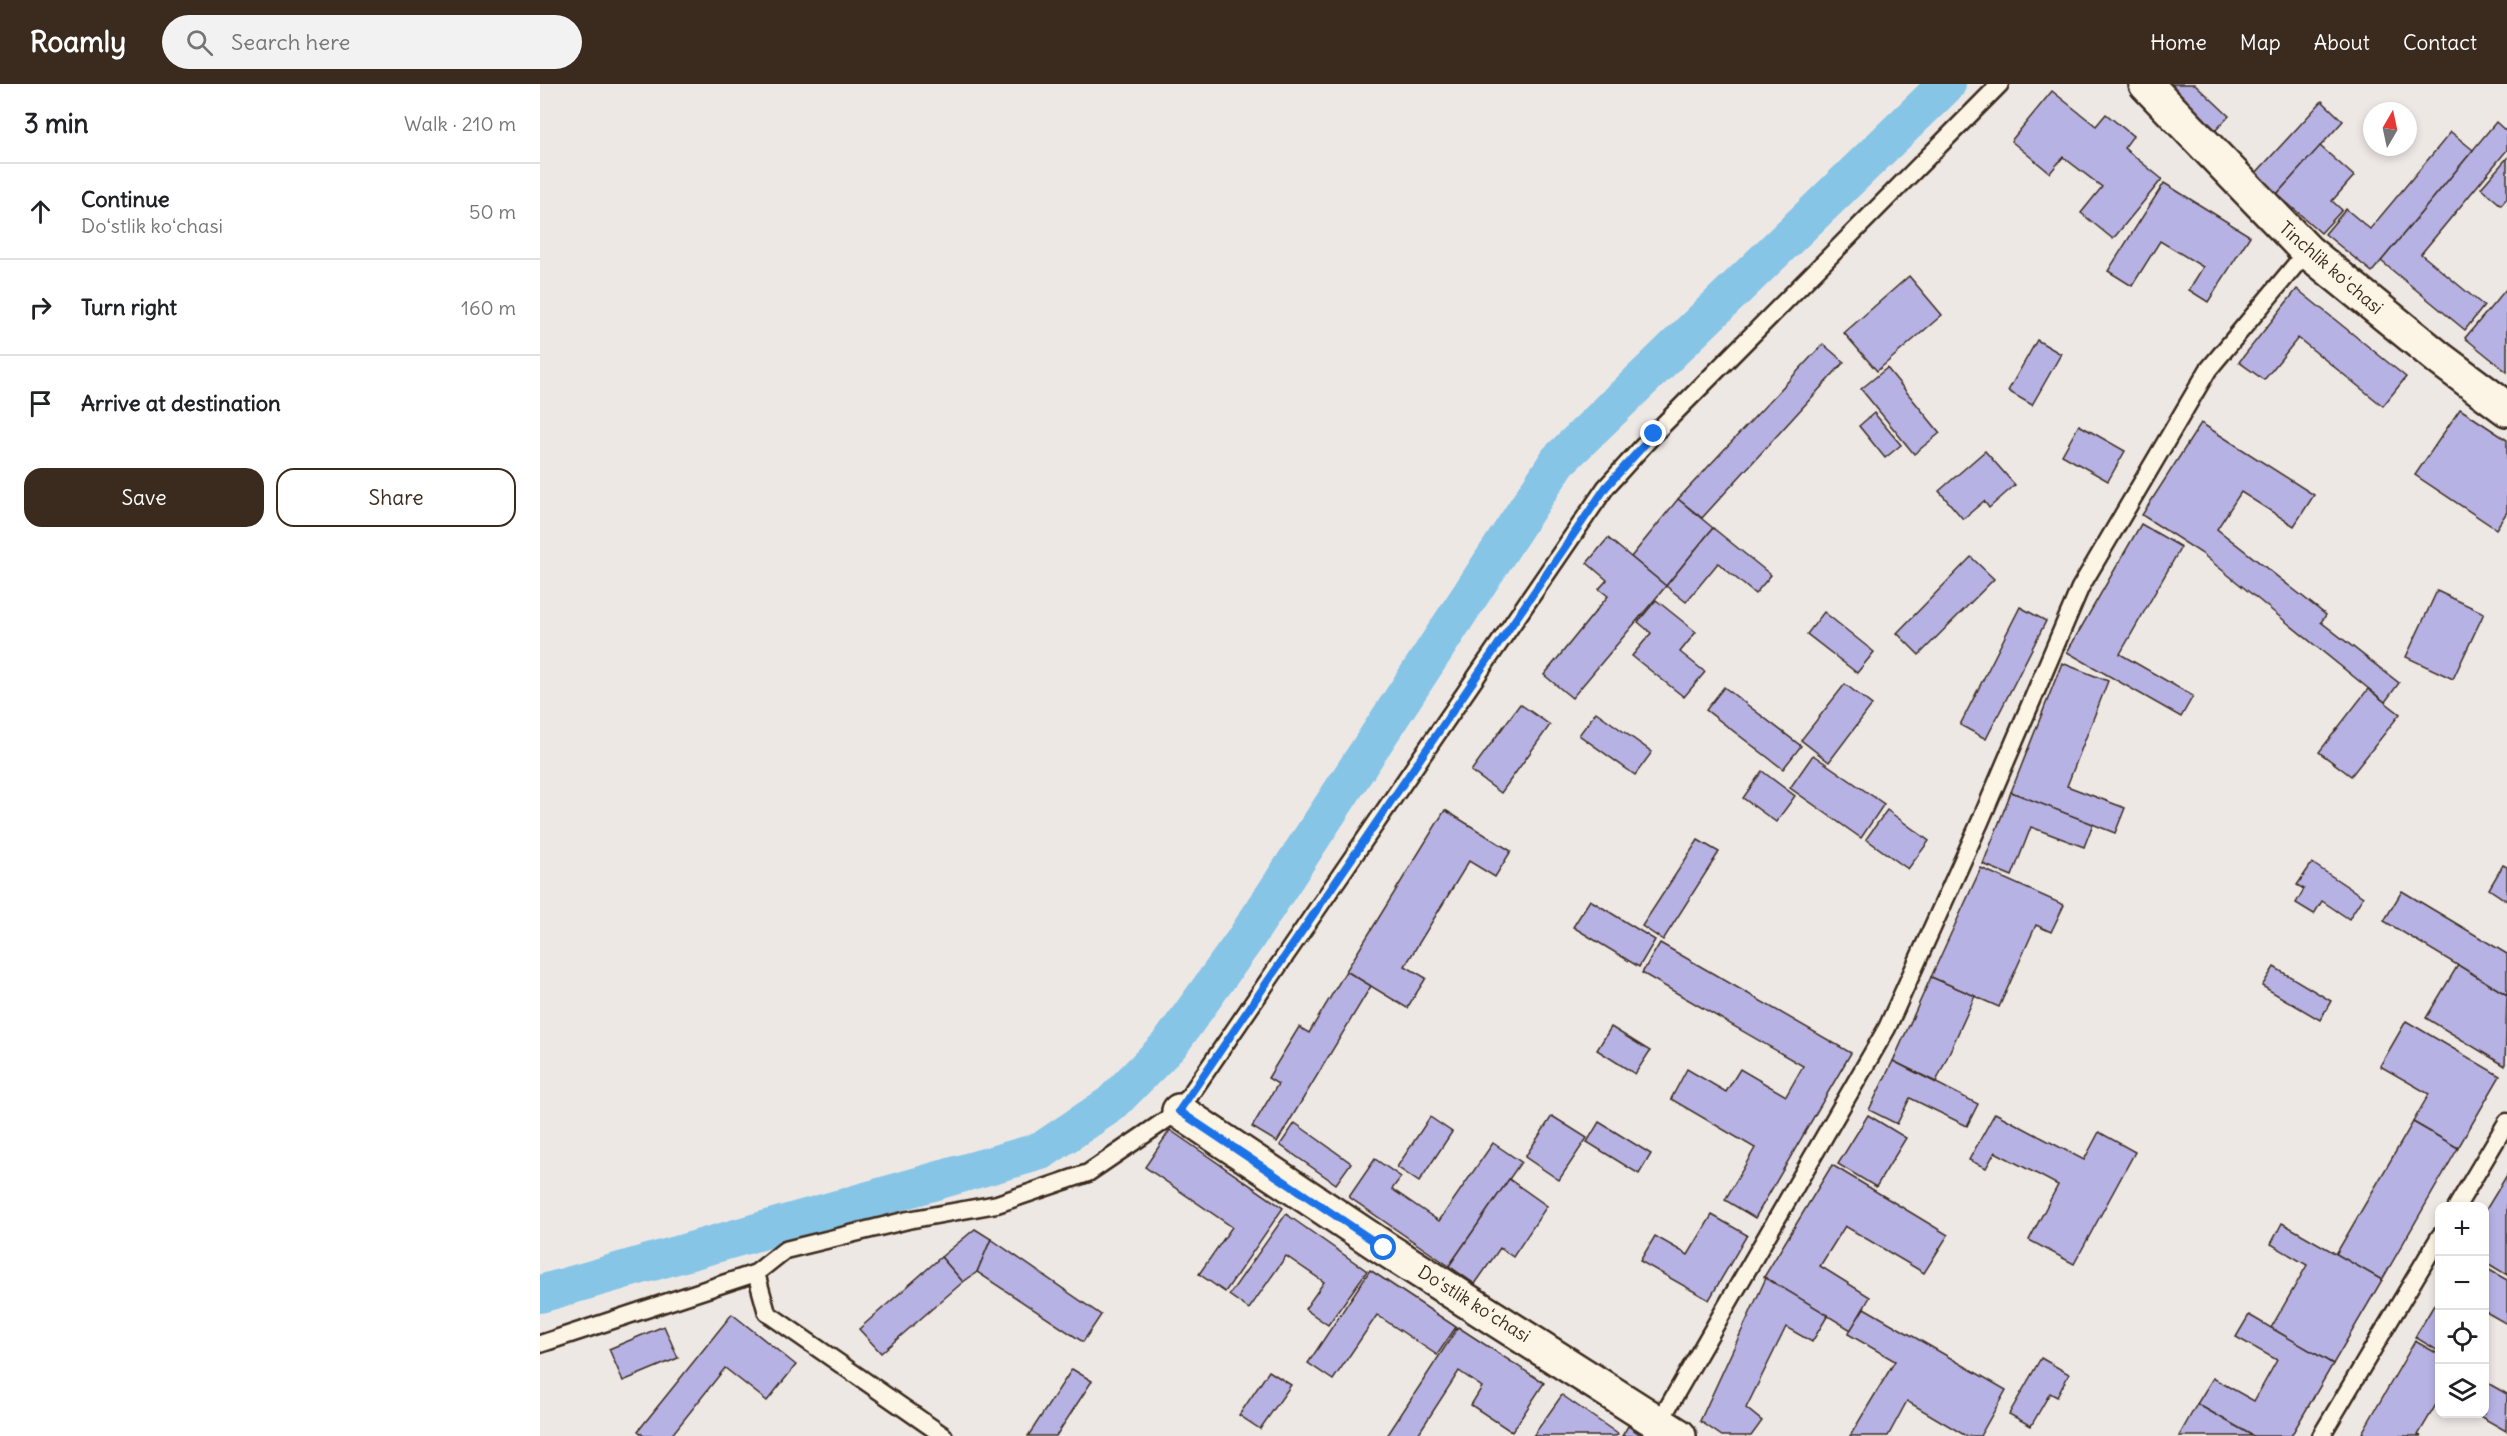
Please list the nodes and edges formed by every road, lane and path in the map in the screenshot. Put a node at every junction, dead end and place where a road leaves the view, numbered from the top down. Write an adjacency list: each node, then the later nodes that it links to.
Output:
1 (2001, 84): 5 (lane)
2 (2146, 84): 3 (street, Tinchlik koʻchasi)
3 (2307, 252): 4 (street, Tinchlik koʻchasi); 11 (lane)
4 (2507, 409)
5 (1179, 1111): 9 (lane); 11 (street, Doʻstlik koʻchasi)
6 (2507, 1122): 7 (lane)
7 (2459, 1202)
8 (2435, 1243): 13 (lane)
9 (756, 1273): 10 (lane); 12 (lane)
10 (540, 1344)
11 (1670, 1429)
12 (944, 1436)
13 (2321, 1436)

